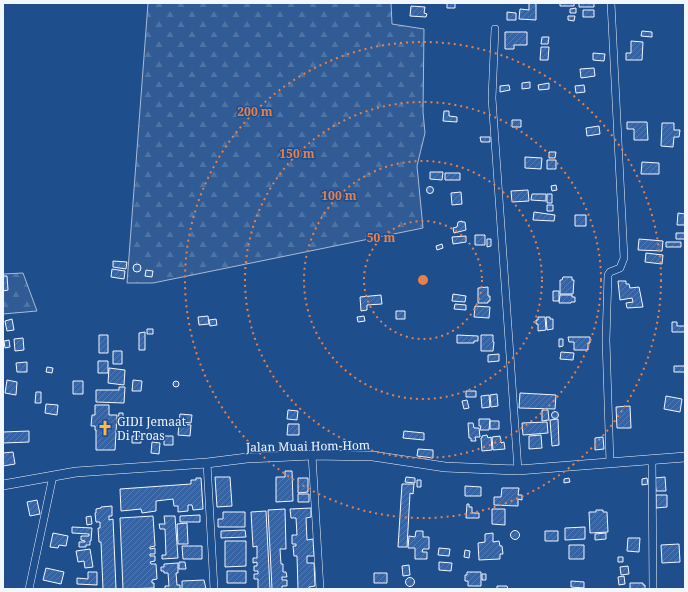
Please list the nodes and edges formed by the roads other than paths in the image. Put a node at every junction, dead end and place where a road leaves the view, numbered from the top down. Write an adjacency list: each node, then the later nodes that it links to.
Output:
1 (611, 3): 7 (street)
2 (495, 29): 8 (street)
3 (312, 455): 6 (street, Jalan Muai Hom-Hom); 8 (street, Jalan Muai Hom-Hom); 13 (street)
4 (685, 457): 5 (street, Jalan Muai Hom-Hom)
5 (652, 459): 7 (street, Jalan Muai Hom-Hom); 14 (street)
6 (207, 463): 9 (street, Jalan Muai Hom-Hom); 12 (street)
7 (610, 463): 8 (street, Jalan Muai Hom-Hom)
8 (518, 470)
9 (53, 476): 10 (street, Jalan Muai Hom-Hom); 11 (street)
10 (3, 486)
11 (29, 589)
12 (214, 589)
13 (320, 589)
14 (653, 589)

